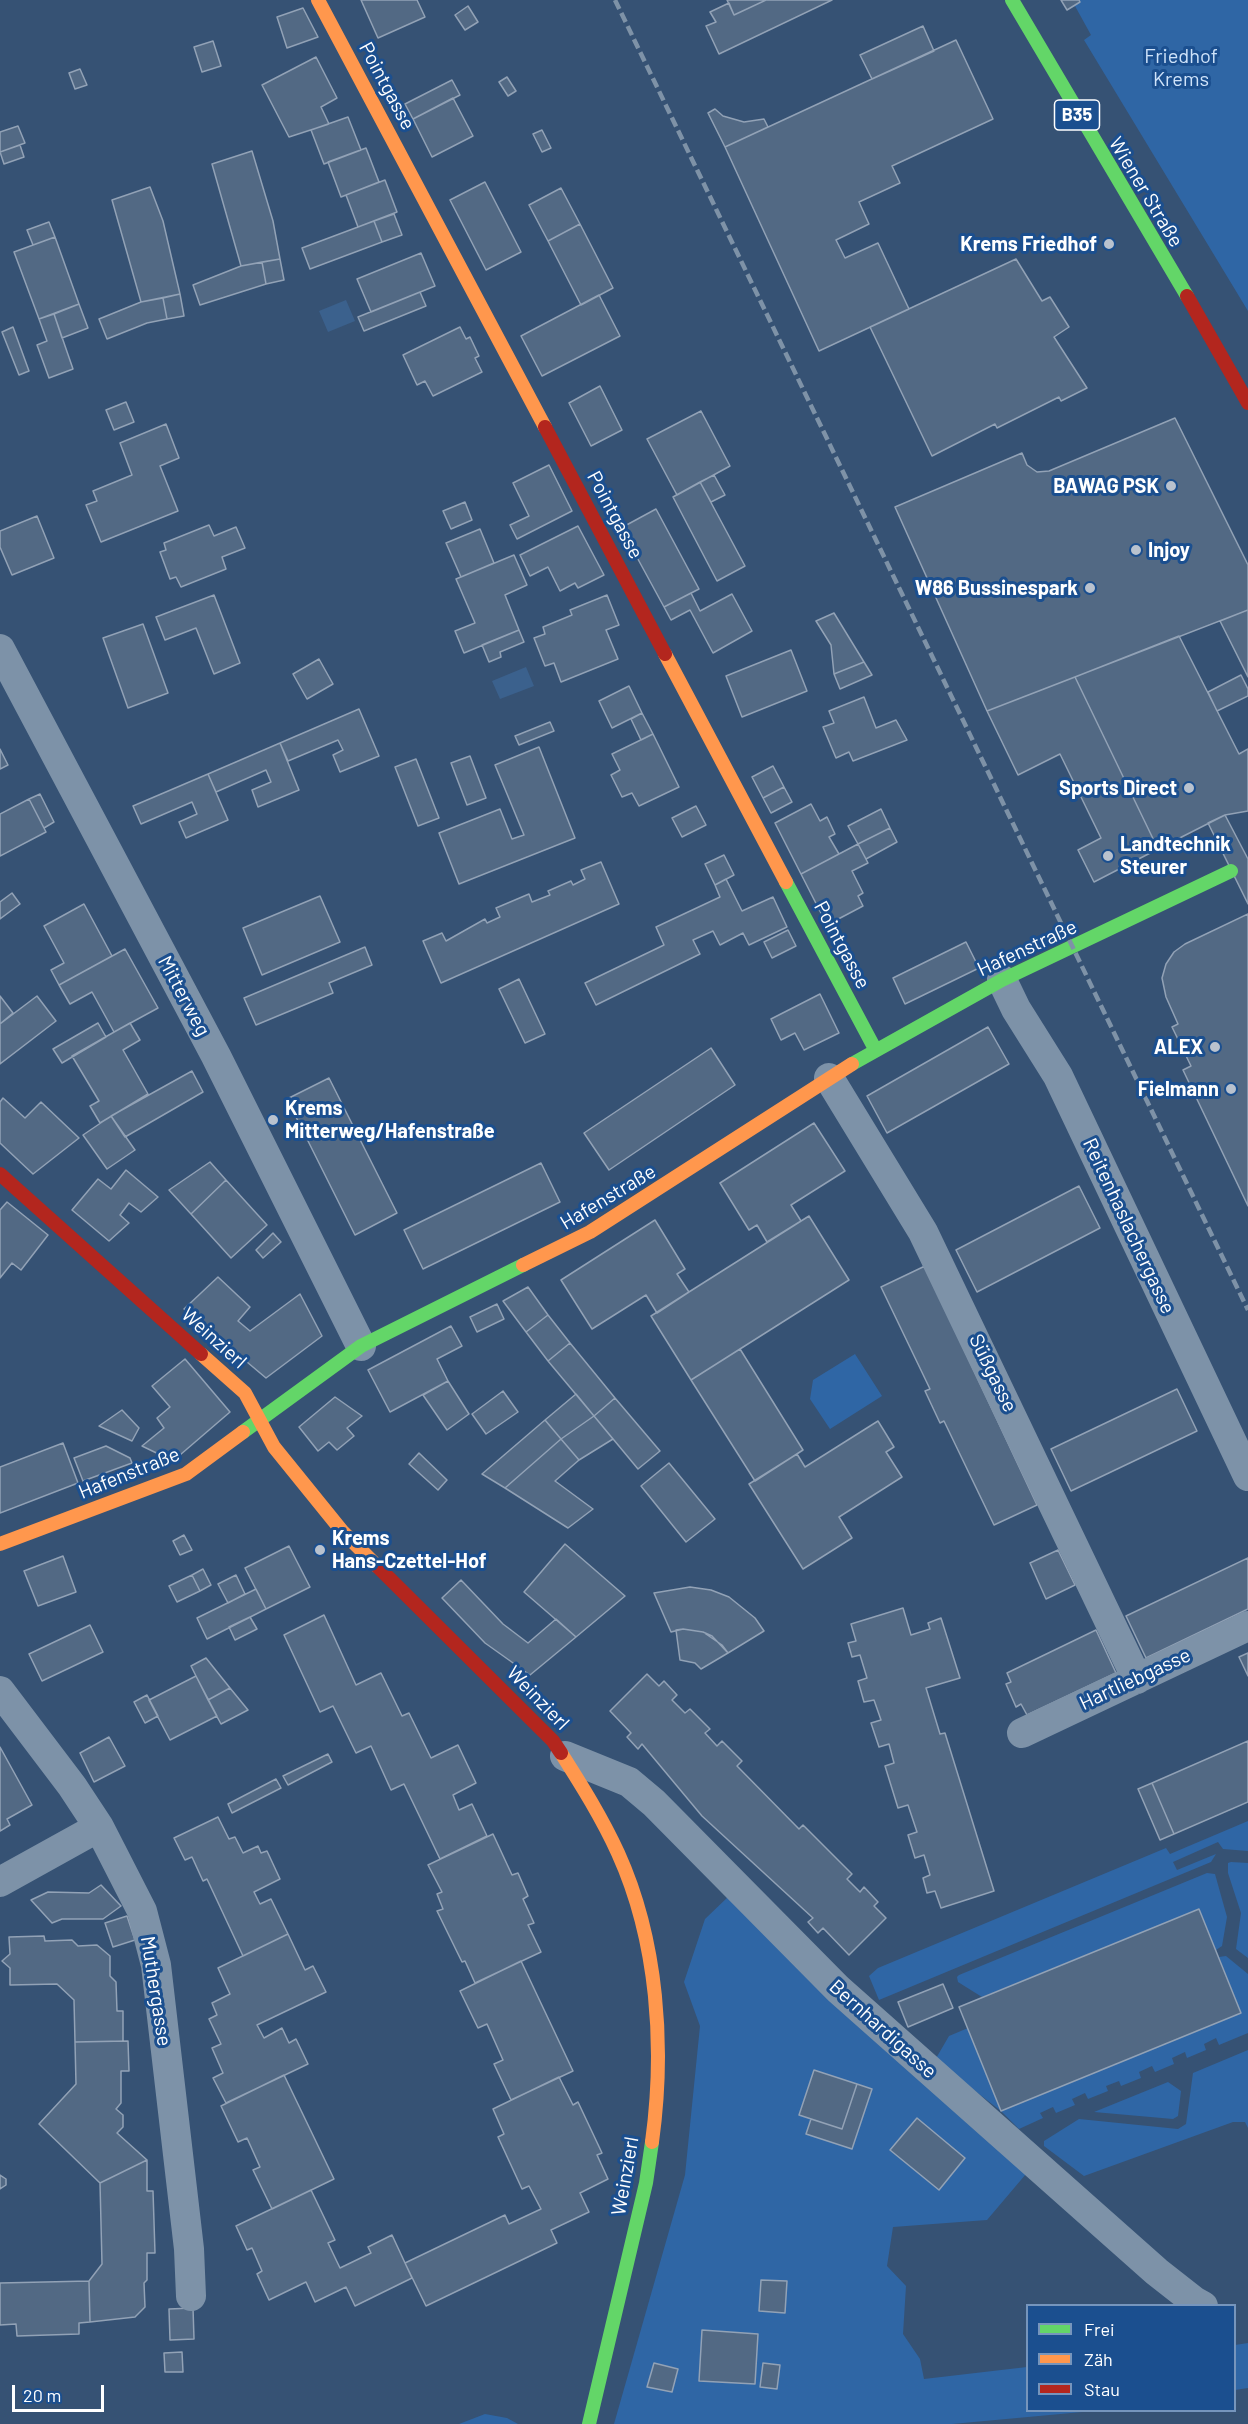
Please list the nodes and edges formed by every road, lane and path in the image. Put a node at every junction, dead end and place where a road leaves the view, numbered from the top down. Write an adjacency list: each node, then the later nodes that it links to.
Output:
1 (318, 0): 7 (street, Pointgasse)
2 (1012, 0): 3 (street, Wiener Straße / B35)
3 (1248, 403)
4 (0, 649): 10 (street, Mitterweg)
5 (1231, 870): 6 (street, Hafenstraße)
6 (1002, 980): 7 (street, Hafenstraße); 12 (street, Reitenhaslachergasse)
7 (875, 1049): 8 (street, Hafenstraße)
8 (829, 1078): 10 (street, Hafenstraße); 15 (street, Süßgasse)
9 (0, 1174): 11 (street, Weinzierl)
10 (361, 1346): 11 (street, Hafenstraße)
11 (261, 1420): 13 (street, Hafenstraße); 18 (street, Weinzierl)
12 (1248, 1476)
13 (0, 1544)
14 (1248, 1626): 15 (street, Hartliebgasse)
15 (1137, 1679): 17 (street, Hartliebgasse)
16 (0, 1691): 19 (street, Muthergasse)
17 (1022, 1733)
18 (565, 1756): 22 (street, Bernhardigasse); 23 (street, Weinzierl)
19 (99, 1827): 20 (street); 21 (street, Muthergasse)
20 (0, 1882)
21 (191, 2296)
22 (1199, 2304)
23 (589, 2424)

